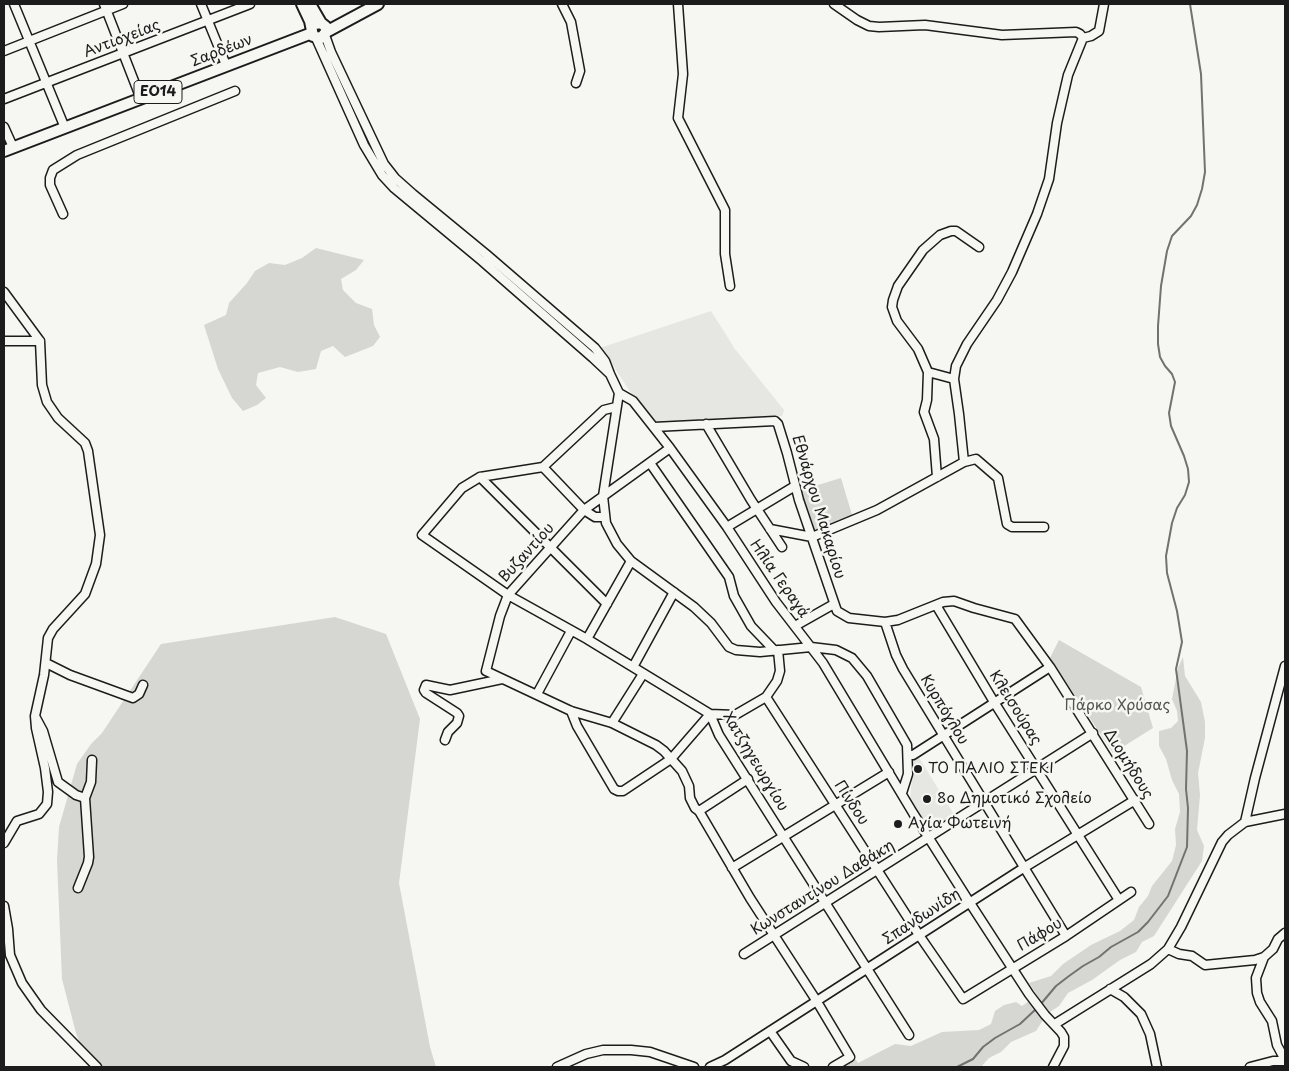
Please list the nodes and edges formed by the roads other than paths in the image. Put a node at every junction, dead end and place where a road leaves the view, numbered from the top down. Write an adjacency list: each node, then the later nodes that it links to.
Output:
1 (14, 4): 17 (street)
2 (123, 4): 13 (street)
3 (201, 4): 14 (street)
4 (250, 4): 14 (street, Αντιοχείας)
5 (302, 4): 15 (main road)
6 (310, 4): 15 (main road)
7 (364, 4): 15 (main road, Σαρδέων)
8 (378, 4): 15 (main road, Σαρδέων)
9 (562, 4): 22 (street)
10 (678, 4): 31 (street)
11 (834, 4): 16 (street)
12 (1104, 4): 16 (street)
13 (105, 7): 17 (street); 19 (street)
14 (208, 21): 19 (street, Αντιοχείας); 20 (street)
15 (319, 30): 20 (main road, Σαρδέων / ΕΟ14); 37 (street)
16 (1083, 38): 36 (street)
17 (29, 40): 18 (street); 21 (street)
18 (4, 51)
19 (122, 53): 21 (street, Αντιοχείας); 25 (street)
20 (226, 65): 25 (main road, Σαρδέων / ΕΟ14)
21 (46, 82): 24 (street, Αντιοχείας); 27 (street)
22 (576, 83)
23 (235, 91): 29 (street)
24 (4, 99)
25 (141, 99): 27 (main road, Σαρδέων / ΕΟ14)
26 (4, 127): 28 (street)
27 (66, 128): 28 (main road, Σαρδέων / ΕΟ14)
28 (7, 148)
29 (63, 214)
30 (978, 247): 35 (street)
31 (730, 286)
32 (4, 292): 34 (street)
33 (4, 341): 34 (street)
34 (40, 341): 70 (street)
35 (928, 372): 36 (street); 46 (street)
36 (954, 379): 42 (street)
37 (619, 393): 38 (street); 40 (street, Ηλία Γεραγά)
38 (616, 407): 44 (street); 48 (street)
39 (706, 424): 40 (street, Εθνάρχου Μακαρίου); 47 (street, Εθνάρχου Μακαρίου); 49 (street)
40 (654, 428): 41 (street, Ηλία Γεραγά)
41 (670, 448): 43 (street, Βυζαντίου); 52 (street, Ηλία Γεραγά)
42 (964, 462): 46 (street); 53 (street)
43 (650, 463): 48 (street, Βυζαντίου); 69 (street)
44 (543, 467): 45 (street); 50 (street)
45 (480, 477): 56 (street); 60 (street, Χατζηγεωργίου)
46 (937, 477): 55 (street)
47 (795, 486): 49 (street); 55 (street, Εθνάρχου Μακαρίου)
48 (602, 496): 50 (street, Βυζαντίου); 51 (street)
49 (757, 509): 52 (street); 54 (street)
50 (584, 510): 51 (street); 56 (street, Βυζαντίου)
51 (605, 517): 58 (street)
52 (727, 527): 65 (street, Ηλία Γεραγά)
53 (1044, 527)
54 (770, 529): 55 (street); 57 (street)
55 (812, 537): 62 (street, Εθνάρχου Μακαρίου)
56 (551, 547): 60 (street, Βυζαντίου); 61 (street)
57 (782, 548)
58 (631, 561): 59 (street); 61 (street)
59 (674, 592): 69 (street); 72 (street)
60 (508, 595): 66 (street, Χατζηγεωργίου); 76 (street, Βυζαντίου)
61 (607, 604): 67 (street)
62 (834, 604): 64 (street); 65 (street)
63 (936, 605): 64 (street); 73 (street, Διομήδους); 80 (street, Κλεισούρας)
64 (885, 622): 86 (street, Κυρπόγλου)
65 (795, 626): 68 (street, Ηλία Γεραγά)
66 (571, 631): 67 (street, Χατζηγεωργίου); 78 (street)
67 (587, 639): 72 (street, Χατζηγεωργίου)
68 (811, 647): 69 (street); 88 (street); 92 (street, Ηλία Γεραγά)
69 (776, 650): 79 (street)
70 (46, 663): 77 (street); 83 (street)
71 (1285, 666): 75 (street)
72 (633, 667): 74 (street, Χατζηγεωργίου)
73 (1050, 667): 80 (street); 85 (street, Διομήδους)
74 (643, 674): 82 (street, Χατζηγεωργίου); 84 (street)
75 (1284, 674): 101 (street)
76 (502, 679): 78 (street); 87 (street)
77 (143, 685)
78 (536, 694): 81 (street)
79 (766, 697): 82 (street); 98 (street, Πίνδου)
80 (994, 702): 86 (street); 91 (street, Κλεισούρας)
81 (571, 710): 84 (street); 89 (street)
82 (710, 714): 89 (street); 93 (street, Χατζηγεωργίου)
83 (36, 716): 95 (street); 106 (street)
84 (612, 724): 89 (street)
85 (1093, 733): 91 (street, Κωνσταντίνου Δαβάκη); 96 (street, Διομήδους)
86 (943, 736): 88 (street); 97 (street, Κυρπόγλου)
87 (444, 740)
88 (908, 755): 94 (street)
89 (671, 759): 99 (street)
90 (92, 760): 95 (street)
91 (1036, 768): 97 (street, Κωνσταντίνου Δαβάκη); 103 (street, Κλεισούρας)
92 (888, 772): 94 (street, Ηλία Γεραγά); 98 (street)
93 (748, 779): 99 (street); 104 (street, Χατζηγεωργίου)
94 (902, 793): 105 (street, Ηλία Γεραγά)
95 (85, 798): 110 (street)
96 (1134, 800): 102 (street, Διομήδους); 103 (street, Σπανδωνίδη)
97 (984, 802): 105 (street, Κωνσταντίνου Δαβάκη); 107 (street, Κυρπόγλου)
98 (835, 804): 104 (street); 109 (street, Πίνδου)
99 (699, 811): 108 (street)
100 (1285, 814): 101 (street)
101 (1245, 822): 120 (street)
102 (1149, 824)
103 (1079, 835): 107 (street, Σπανδωνίδη); 112 (street, Κλεισούρας)
104 (783, 836): 108 (street); 113 (street, Χατζηγεωργίου)
105 (928, 838): 109 (street, Κωνσταντίνου Δαβάκη); 114 (street, Ηλία Γεραγά)
106 (4, 844)
107 (1025, 867): 114 (street, Σπανδωνίδη); 119 (street, Κυρπόγλου)
108 (732, 868): 117 (street)
109 (877, 869): 113 (street, Κωνσταντίνου Δαβάκη); 118 (street, Πίνδου)
110 (78, 888)
111 (1132, 892): 112 (street, Πάφου)
112 (1119, 900): 119 (street, Πάφου)
113 (825, 902): 117 (street, Κωνσταντίνου Δαβάκη); 123 (street, Χατζηγεωργίου)
114 (970, 903): 118 (street, Σπανδωνίδη); 124 (street, Ηλία Γεραγά)
115 (4, 906): 133 (street)
116 (1285, 933): 122 (street)
117 (773, 935): 121 (street, Κωνσταντίνου Δαβάκη); 126 (street)
118 (919, 935): 123 (street, Σπανδωνίδη); 127 (street, Πίνδου)
119 (1066, 936): 124 (street, Πάφου)
120 (1168, 949): 122 (street); 125 (street)
121 (744, 954)
122 (1264, 957): 131 (street)
123 (867, 968): 126 (street, Σπανδωνίδη); 130 (street, Χατζηγεωργίου)
124 (1012, 968): 127 (street, Πάφου); 128 (street, Ηλία Γεραγά)
125 (1110, 989): 128 (street); 132 (street)
126 (816, 1000): 129 (street, Σπανδωνίδη); 138 (street)
127 (963, 1000)
128 (1055, 1024): 139 (street)
129 (770, 1030): 136 (street, Σπανδωνίδη); 137 (street)
130 (909, 1034)
131 (1285, 1061): 140 (street)
132 (1155, 1066)
133 (97, 1067)
134 (557, 1067): 135 (street)
135 (694, 1067)
136 (710, 1067)
137 (804, 1067)
138 (834, 1067)
139 (1053, 1067)
140 (1250, 1067)

